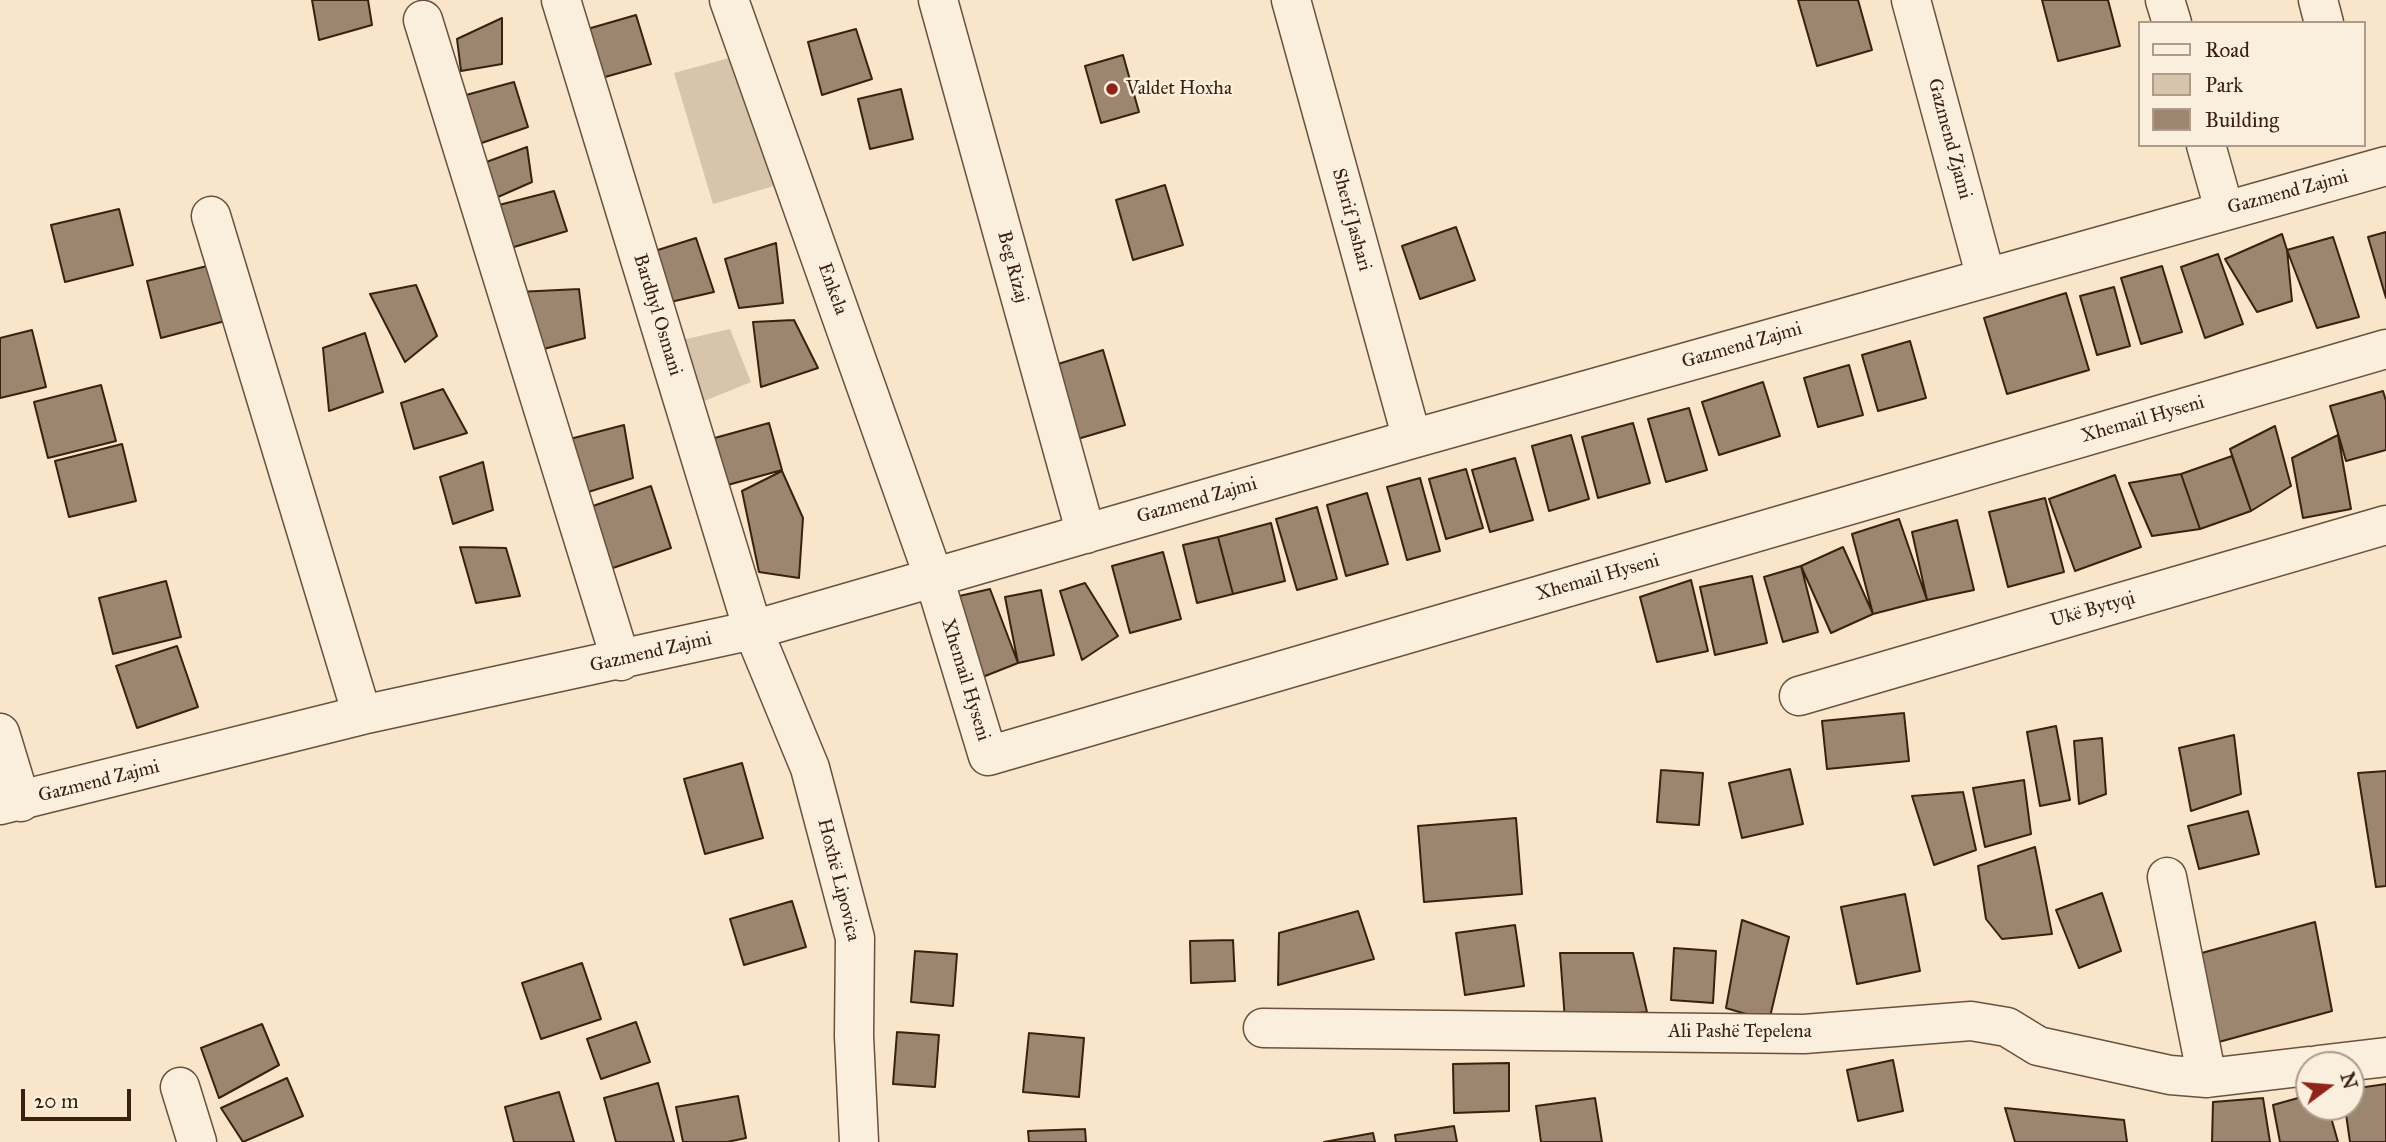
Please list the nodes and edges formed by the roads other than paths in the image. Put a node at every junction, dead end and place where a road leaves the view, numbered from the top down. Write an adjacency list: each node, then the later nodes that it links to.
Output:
1 (561, 0): 21 (street, Bardhyl Osmani)
2 (729, 0): 20 (street, Enkela)
3 (938, 0): 19 (street, Beg Rizaj)
4 (1291, 0): 17 (street, Sherif Jashari)
5 (1911, 0): 15 (street, Gazmend Zjami)
6 (2165, 0): 9 (street)
7 (2318, 0): 10 (street)
8 (423, 20): 22 (street)
9 (2171, 21)
10 (2323, 21)
11 (2207, 147): 13 (street)
12 (2369, 161): 13 (street, Gazmend Zajmi)
13 (2224, 209): 15 (street, Gazmend Zajmi)
14 (211, 216): 24 (street)
15 (1986, 278): 17 (street, Gazmend Zajmi)
16 (2386, 349): 20 (street, Xhemail Hyseni)
17 (1412, 439): 19 (street, Gazmend Zajmi)
18 (2386, 525): 23 (street, Ukë Bytyqi)
19 (1086, 534): 20 (street, Gazmend Zajmi)
20 (934, 578): 21 (street, Gazmend Zajmi)
21 (753, 631): 22 (street, Gazmend Zajmi); 35 (street, Hoxhë Lipovica)
22 (621, 661): 24 (street, Gazmend Zajmi)
23 (1799, 695)
24 (362, 715): 26 (street, Gazmend Zajmi)
25 (0, 733): 26 (street)
26 (11, 803)
27 (2167, 877): 32 (street)
28 (1263, 1028): 32 (street, Ali Pashë Tepelena)
29 (2386, 1057): 30 (street)
30 (2365, 1059)
31 (2295, 1068): 32 (street, Ali Pashë Tepelena)
32 (2207, 1078)
33 (180, 1087): 34 (street)
34 (197, 1142)
35 (859, 1142)

